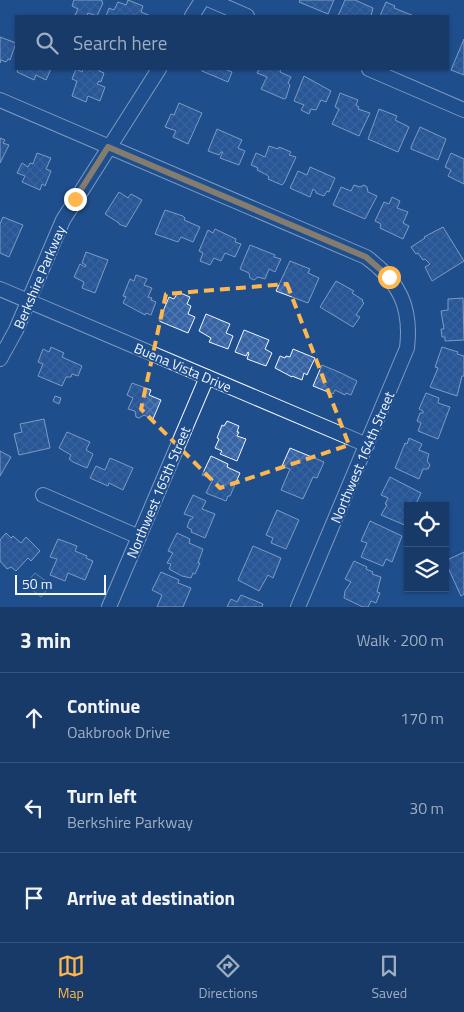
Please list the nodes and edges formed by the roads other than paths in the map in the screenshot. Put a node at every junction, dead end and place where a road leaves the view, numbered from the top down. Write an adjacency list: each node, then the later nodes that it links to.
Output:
1 (202, 0): 3 (street)
2 (210, 0): 4 (street)
3 (193, 15)
4 (246, 15)
5 (158, 70): 9 (street, Berkshire Parkway)
6 (371, 70): 8 (street)
7 (0, 100): 9 (street, Northwest 164th Street)
8 (464, 110)
9 (108, 147): 11 (street, Berkshire Parkway); 14 (street, Northwest 164th Street)
10 (0, 289): 11 (street, Buena Vista Drive)
11 (29, 301): 12 (street, Berkshire Parkway); 13 (street, Buena Vista Drive)
12 (0, 359)
13 (207, 377): 14 (street, Buena Vista Drive); 16 (street, Northwest 165th Street)
14 (366, 446): 18 (street, Northwest 164th Street)
15 (43, 496): 16 (street)
16 (139, 537): 17 (street, Northwest 165th Street)
17 (109, 607)
18 (298, 607)

